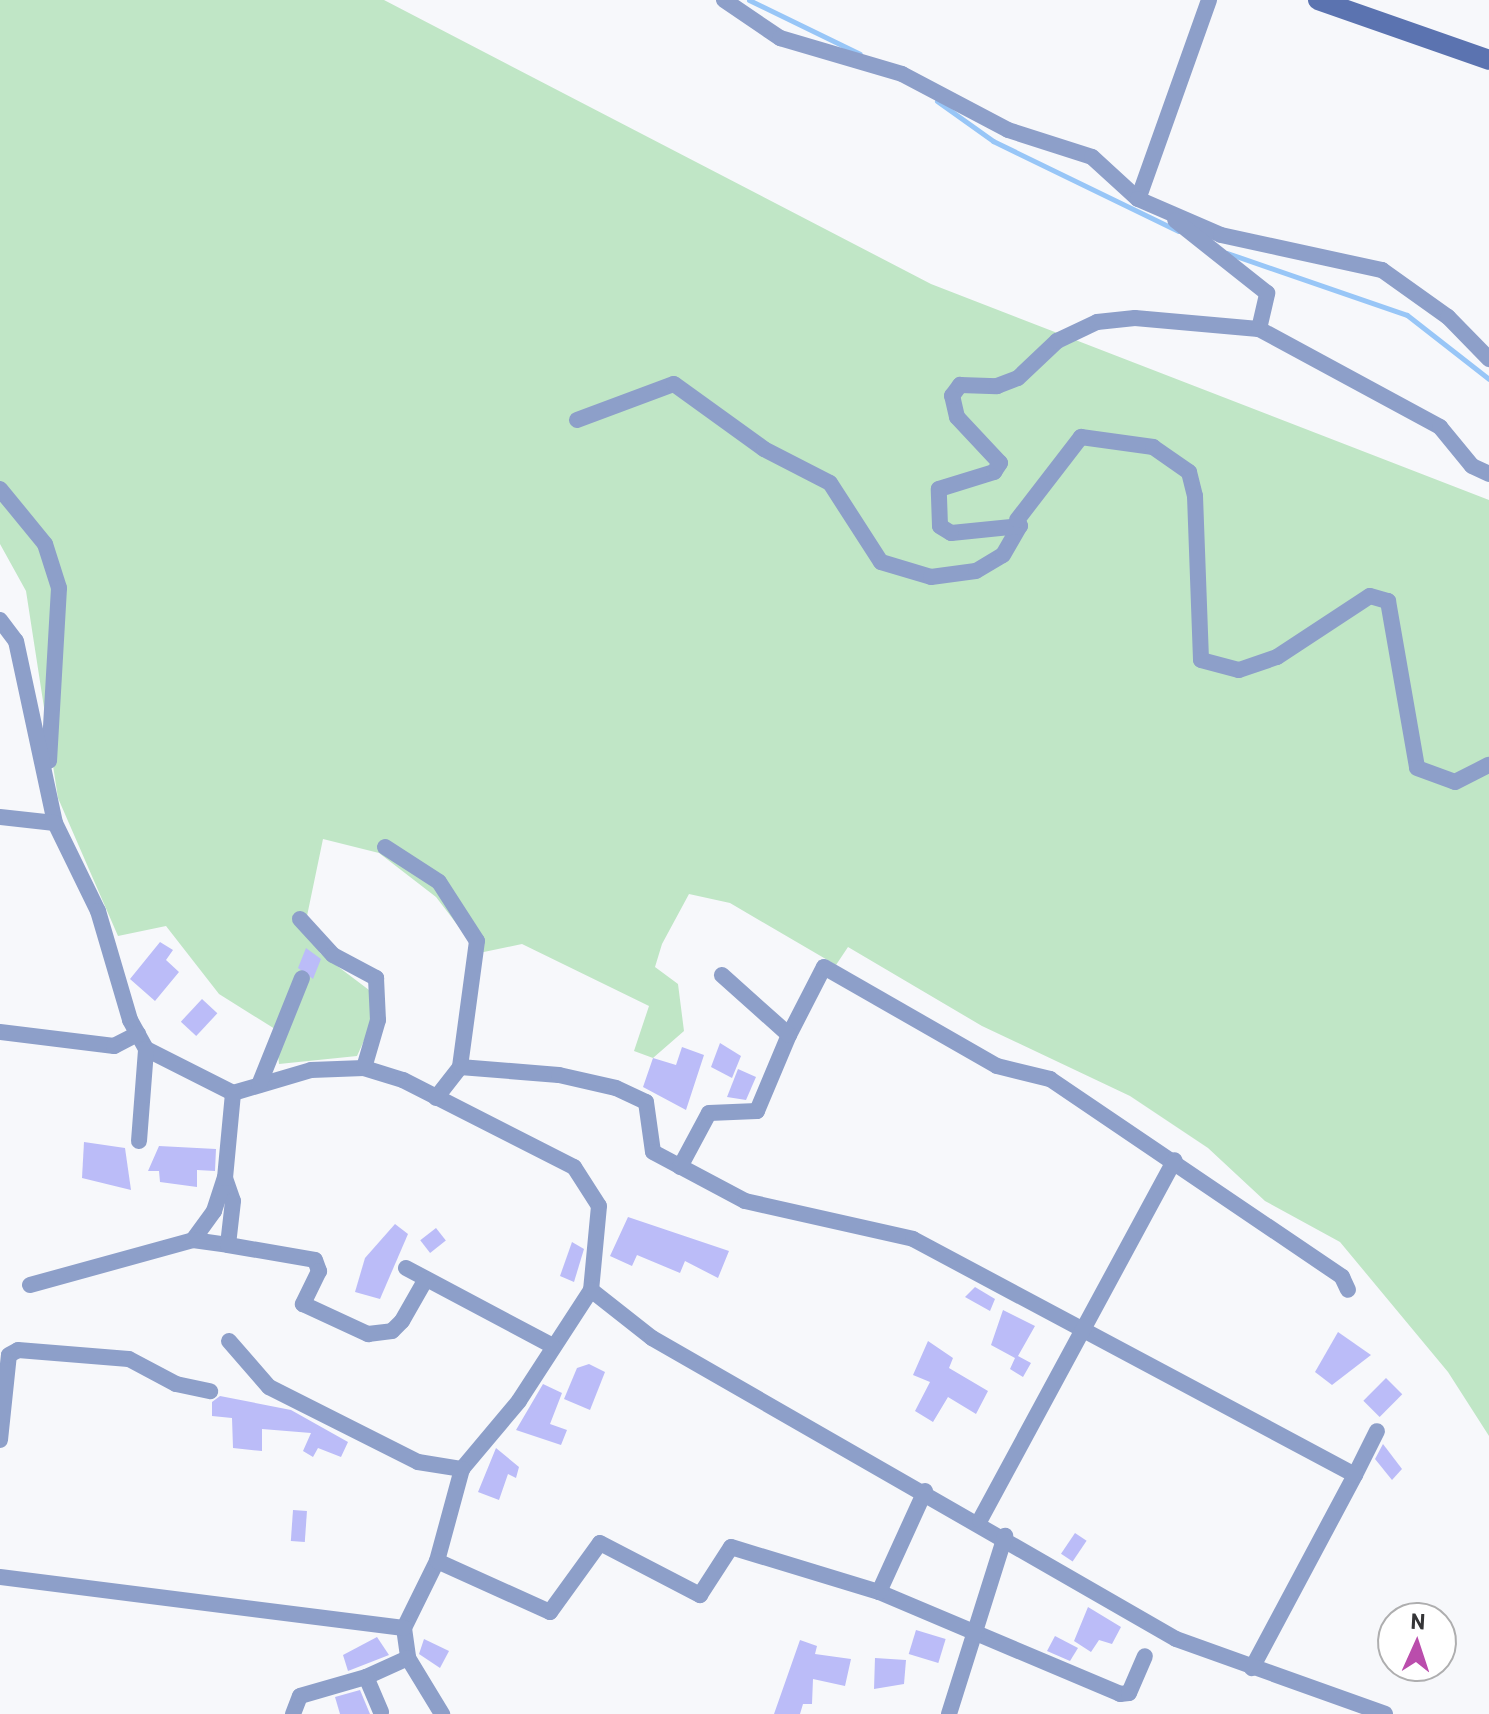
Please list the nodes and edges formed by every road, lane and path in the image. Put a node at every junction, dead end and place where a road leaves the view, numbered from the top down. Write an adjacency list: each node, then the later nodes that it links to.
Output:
1 (724, 0): 5 (street)
2 (1209, 0): 5 (street)
3 (1318, 0): 4 (street)
4 (1489, 60)
5 (1138, 199): 6 (street)
6 (1175, 220): 7 (street); 8 (street)
7 (1259, 329): 10 (street); 12 (street)
8 (1489, 359)
9 (577, 420): 12 (street)
10 (1489, 474)
11 (0, 489): 15 (street)
12 (1017, 520): 14 (street)
13 (0, 620): 15 (street)
14 (1489, 765)
15 (50, 799): 17 (street)
16 (0, 817): 17 (street)
17 (55, 823): 24 (street)
18 (385, 847): 25 (street)
19 (300, 919): 26 (street)
20 (722, 975): 23 (street)
21 (302, 978): 27 (street)
22 (0, 1032): 24 (street)
23 (789, 1035): 31 (street); 32 (street)
24 (142, 1042): 28 (street); 30 (street)
25 (460, 1067): 29 (street); 32 (street)
26 (364, 1068): 27 (street); 29 (street)
27 (259, 1085): 28 (street)
28 (233, 1093): 33 (street)
29 (436, 1098): 39 (street)
30 (139, 1141)
31 (1175, 1160): 40 (street); 41 (street)
32 (680, 1167): 41 (street)
33 (225, 1178): 34 (street); 35 (street)
34 (193, 1240): 35 (street); 38 (street)
35 (228, 1245): 37 (street)
36 (406, 1268): 37 (street)
37 (426, 1279): 43 (street)
38 (30, 1285)
39 (591, 1290): 43 (street); 49 (street)
40 (1348, 1290)
41 (1086, 1331): 48 (street); 50 (street)
42 (229, 1341): 47 (street)
43 (553, 1346): 47 (street)
44 (210, 1391): 46 (street)
45 (1377, 1431): 48 (street)
46 (0, 1440)
47 (462, 1469): 52 (street)
48 (1355, 1475): 59 (street)
49 (925, 1491): 50 (street); 54 (street)
50 (980, 1520): 51 (street)
51 (1005, 1536): 56 (street); 59 (street)
52 (437, 1561): 54 (street); 55 (street)
53 (0, 1577): 55 (street)
54 (879, 1592): 56 (street)
55 (404, 1628): 58 (street)
56 (970, 1629): 57 (street); 64 (street)
57 (1145, 1656)
58 (408, 1658): 60 (street); 63 (street)
59 (1252, 1668): 65 (street)
60 (366, 1677): 61 (street); 62 (street)
61 (381, 1712)
62 (293, 1714)
63 (442, 1714)
64 (949, 1714)
65 (1385, 1714)

